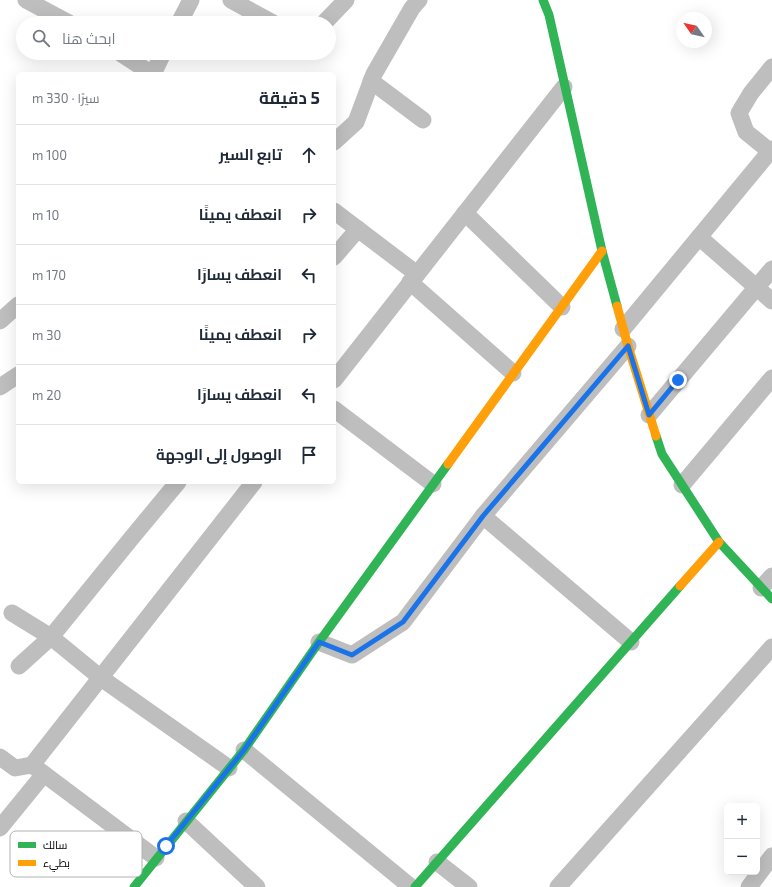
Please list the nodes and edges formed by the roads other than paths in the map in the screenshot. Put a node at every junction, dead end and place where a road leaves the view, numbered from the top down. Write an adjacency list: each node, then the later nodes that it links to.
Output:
1 (26, 0): 7 (street)
2 (191, 0): 8 (street)
3 (231, 0): 9 (street)
4 (346, 0): 10 (street)
5 (419, 0): 16 (street)
6 (543, 0): 17 (street)
7 (56, 16)
8 (183, 16)
9 (260, 16)
10 (331, 16)
11 (131, 60): 14 (street)
12 (159, 60): 15 (street)
13 (772, 67): 20 (street)
14 (149, 72)
15 (153, 72)
16 (371, 81): 18 (street); 19 (street)
17 (564, 87): 22 (street); 25 (street)
18 (423, 120)
19 (336, 140)
20 (771, 151): 24 (street)
21 (336, 212): 23 (street)
22 (465, 213): 28 (street); 32 (street)
23 (358, 229): 26 (street); 28 (street)
24 (699, 237): 29 (street); 34 (street)
25 (602, 251): 32 (street); 34 (street)
26 (336, 255)
27 (772, 269): 29 (street)
28 (414, 278): 36 (street); 38 (street)
29 (756, 287): 30 (street); 42 (street)
30 (772, 301)
31 (16, 307): 33 (street)
32 (562, 307): 36 (street)
33 (0, 321)
34 (623, 329): 35 (street)
35 (628, 346): 42 (street); 47 (street)
36 (514, 374): 45 (street)
37 (16, 376): 40 (street)
38 (336, 377)
39 (772, 378): 46 (street)
40 (0, 387)
41 (336, 411): 45 (street)
42 (649, 415): 46 (street)
43 (176, 484): 51 (street)
44 (252, 484): 56 (street)
45 (433, 484): 52 (street)
46 (682, 485): 48 (street)
47 (483, 516): 52 (street); 53 (street)
48 (719, 542): 49 (street); 53 (street)
49 (768, 588)
50 (12, 613): 51 (street)
51 (51, 637): 55 (street); 56 (street)
52 (319, 642): 57 (street)
53 (631, 642): 67 (street)
54 (772, 648): 75 (street)
55 (19, 666)
56 (101, 678): 59 (street); 60 (street)
57 (244, 750): 59 (street); 72 (street)
58 (0, 757): 60 (street)
59 (229, 768): 61 (street)
60 (38, 770): 62 (street); 63 (street)
61 (186, 821): 66 (street); 71 (street)
62 (0, 828)
63 (120, 831)
64 (142, 848): 66 (street)
65 (772, 856): 76 (street)
66 (156, 858): 68 (street)
67 (437, 862): 73 (street); 74 (street)
68 (142, 876)
69 (142, 877): 70 (street)
70 (134, 887)
71 (256, 887)
72 (411, 887)
73 (415, 887)
74 (469, 887)
75 (558, 887)
76 (749, 887)

